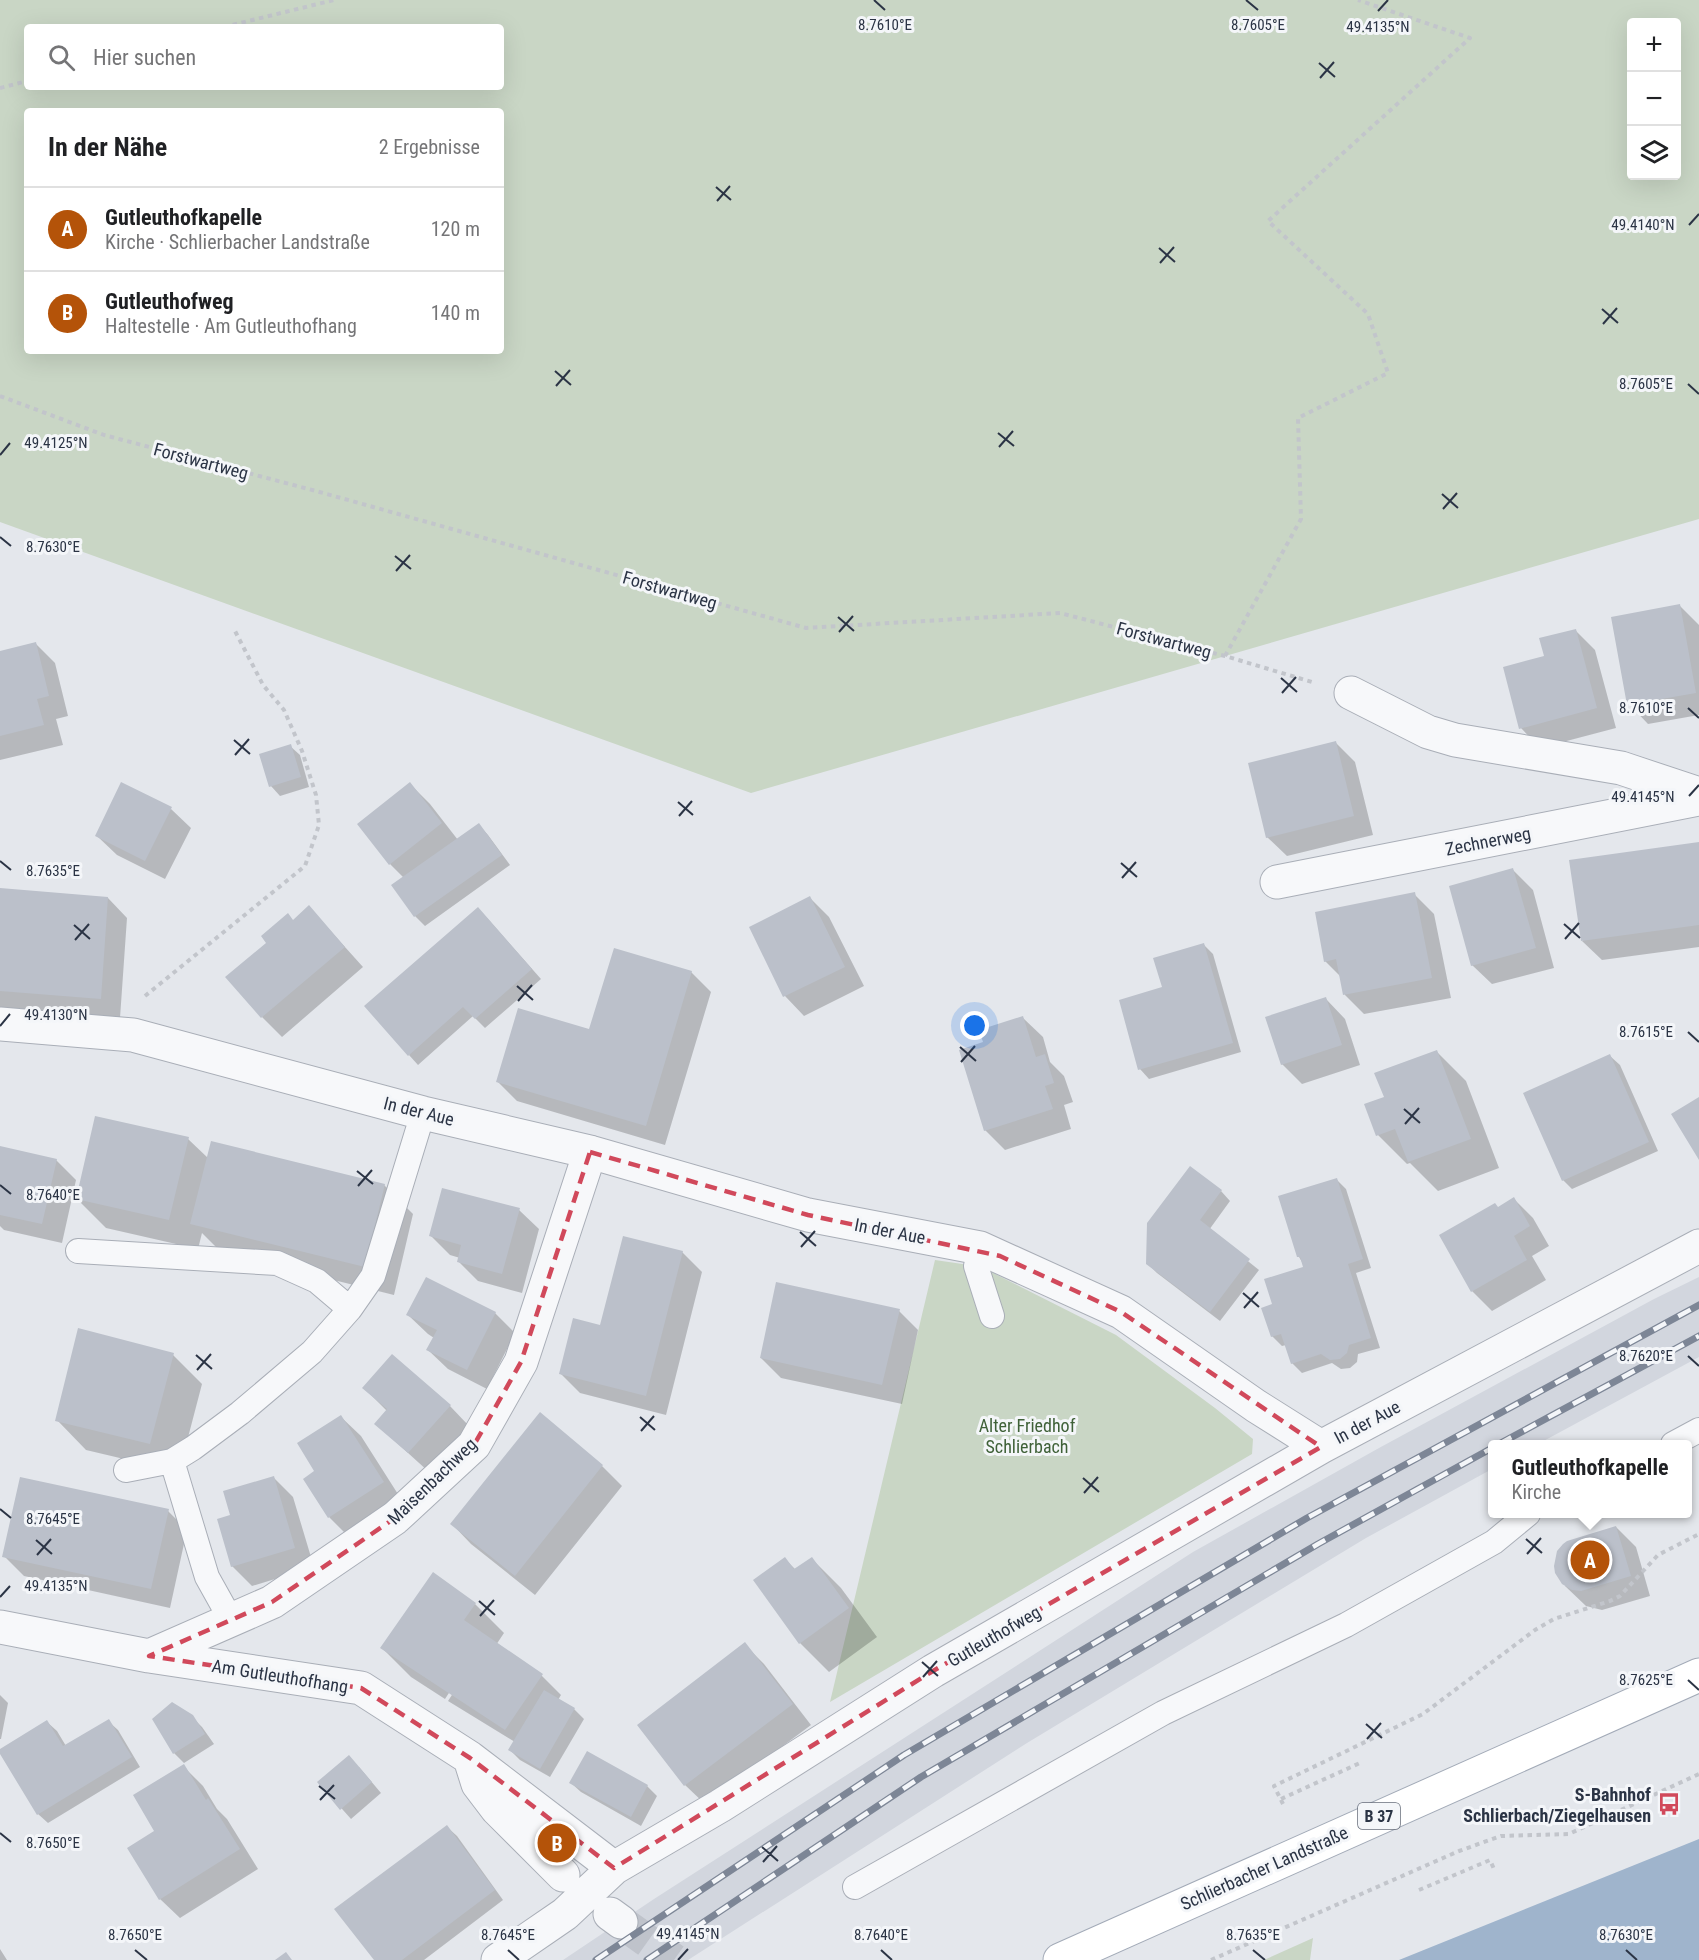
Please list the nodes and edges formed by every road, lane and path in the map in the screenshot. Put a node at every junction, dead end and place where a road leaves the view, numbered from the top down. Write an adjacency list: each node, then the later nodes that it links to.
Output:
1 (334, 0): 3 (path)
2 (1358, 0): 8 (path)
3 (236, 24)
4 (24, 82): 5 (path)
5 (0, 88)
6 (0, 396): 8 (path, Forstwartweg)
7 (235, 631): 14 (path)
8 (1225, 656): 9 (path, Forstwartweg)
9 (1351, 693): 10 (street)
10 (1699, 794)
11 (1699, 799): 12 (street, Zechnerweg)
12 (1277, 882)
13 (0, 1024): 14 (street, In der Aue)
14 (133, 1035): 15 (street, In der Aue)
15 (423, 1113): 16 (street, In der Aue); 20 (lane)
16 (590, 1152): 18 (street, In der Aue); 29 (street, Maisenbachweg)
17 (1699, 1246): 24 (street, In der Aue)
18 (980, 1248): 21 (lane); 24 (street, In der Aue)
19 (78, 1251): 20 (lane)
20 (350, 1309): 25 (lane)
21 (992, 1316)
22 (1699, 1430): 23 (lane)
23 (1680, 1440)
24 (1321, 1447): 38 (street, Gutleuthofweg)
25 (172, 1461): 26 (lane); 29 (lane)
26 (126, 1470)
27 (1523, 1518): 41 (lane)
28 (1699, 1534): 36 (path)
29 (231, 1620): 31 (street, Maisenbachweg)
30 (0, 1627): 31 (street, Am Gutleuthofhang)
31 (149, 1656): 33 (street, Am Gutleuthofhang)
32 (1699, 1675): 44 (main road, Schlierbacher Landstraße / B 37)
33 (470, 1758): 38 (street, Am Gutleuthofhang); 40 (street)
34 (1362, 1762): 36 (path)
35 (1699, 1774): 45 (path)
36 (1281, 1799): 37 (path)
37 (1283, 1804)
38 (614, 1868): 43 (street, Gutleuthofweg)
39 (1494, 1869): 42 (path)
40 (563, 1875)
41 (855, 1887)
42 (1419, 1890)
43 (498, 1960)
44 (1060, 1960)
45 (1211, 1960)

